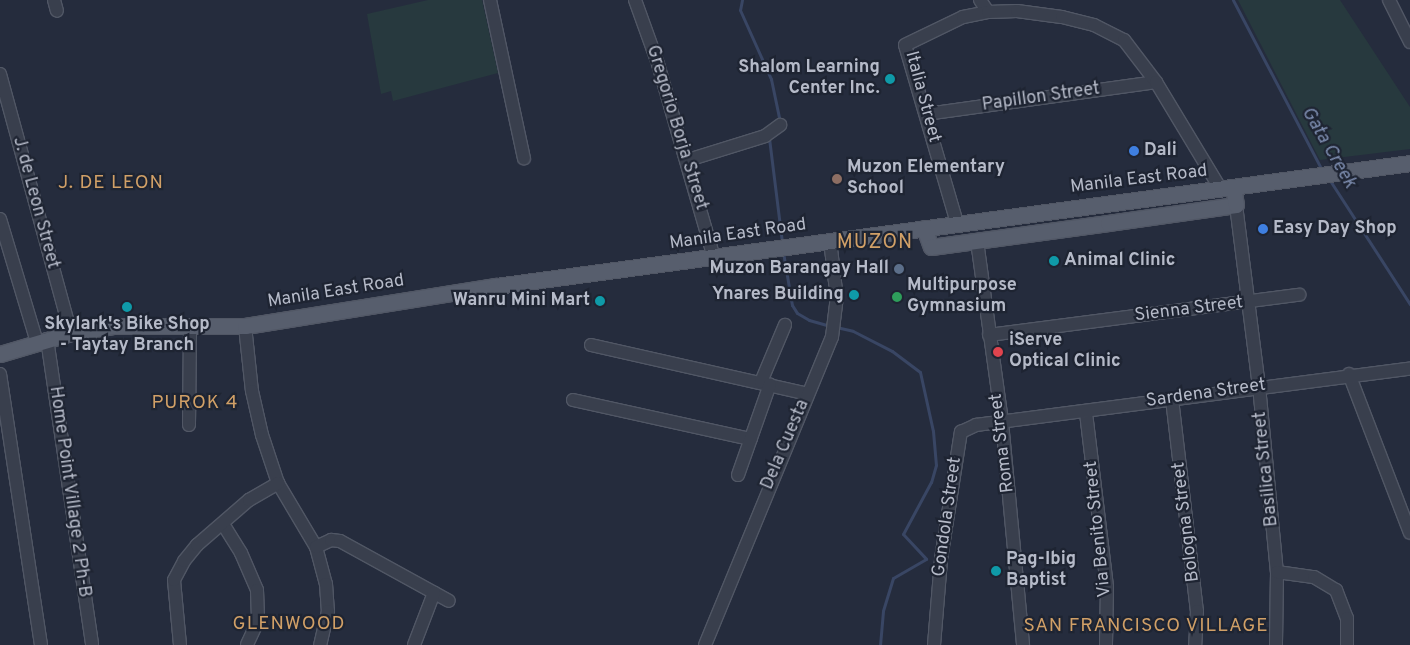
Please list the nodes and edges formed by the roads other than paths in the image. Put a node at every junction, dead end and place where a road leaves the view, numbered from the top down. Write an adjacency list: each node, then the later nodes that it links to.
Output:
1 (490, 0): 11 (street)
2 (635, 0): 12 (street, Gregorio Borja Street)
3 (980, 0): 5 (street)
4 (1389, 0): 6 (street)
5 (988, 12): 8 (street, Italia Street); 9 (street, Italia Street)
6 (1410, 42)
7 (0, 74): 30 (street, J. de Leon Street)
8 (1156, 82): 9 (street, Papillon Street); 14 (street, Italia Street)
9 (926, 114): 19 (street, Italia Street)
10 (780, 125): 12 (street)
11 (524, 158)
12 (688, 160): 24 (street, Gregorio Borja Street)
13 (1410, 163): 14 (main road, Manila East Road)
14 (1227, 187): 15 (main road, Manila East Road); 16 (main road)
15 (1106, 203): 18 (main road, Manila East Road); 20 (main road)
16 (1236, 205): 20 (main road); 26 (street, Basilica Street)
17 (0, 219): 32 (street, Home Point Village 2 Ph-B)
18 (975, 221): 19 (main road, Manila East Road); 23 (main road)
19 (957, 223): 21 (main road, Manila East Road)
20 (1108, 224): 23 (main road)
21 (924, 228): 22 (main road, Manila East Road); 23 (main road)
22 (830, 240): 24 (main road, Manila East Road); 40 (street, Dela Cuesta)
23 (977, 241): 31 (street, Roma Street)
24 (714, 258): 29 (main road, Manila East Road)
25 (1299, 295): 26 (street, Sienna Street)
26 (1248, 303): 31 (street, Sienna Street); 39 (street, Basilica Street)
27 (785, 325): 38 (street)
28 (190, 326): 29 (main road, Manila East Road); 30 (main road, Manila East Road); 45 (street)
29 (245, 326): 48 (street)
30 (71, 333): 32 (main road, Manila East Road)
31 (989, 334): 44 (street, Roma Street)
32 (42, 340): 34 (main road, Manila East Road); 56 (street, Home Point Village 2 Ph-B)
33 (591, 345): 38 (street)
34 (0, 354)
35 (1410, 369): 37 (street, Sardena Street)
36 (0, 374): 55 (street)
37 (1349, 374): 39 (street, Sardena Street); 50 (street)
38 (766, 383): 40 (street); 46 (street)
39 (1259, 386): 41 (street, Sardena Street); 52 (street, Basilica Street)
40 (808, 394): 61 (street, Dela Cuesta)
41 (1172, 399): 43 (street, Sardena Street); 65 (street, Bologna Street)
42 (573, 400): 46 (street)
43 (1086, 413): 44 (street, Sardena Street); 64 (street, Via Benito Street)
44 (1002, 422): 62 (street, Gondola Street); 63 (street, Roma Street)
45 (190, 425)
46 (751, 439): 47 (street)
47 (738, 475)
48 (278, 483): 49 (street); 51 (street)
49 (223, 524): 57 (street); 58 (street)
50 (1410, 533)
51 (316, 546): 53 (street); 59 (street)
52 (1277, 572): 66 (street, Basilica Street); 67 (street)
53 (434, 593): 54 (street); 60 (street)
54 (449, 600)
55 (41, 645)
56 (92, 645)
57 (180, 645)
58 (247, 645)
59 (320, 645)
60 (414, 645)
61 (706, 645)
62 (934, 645)
63 (1023, 645)
64 (1106, 645)
65 (1195, 645)
66 (1276, 645)
67 (1347, 645)

